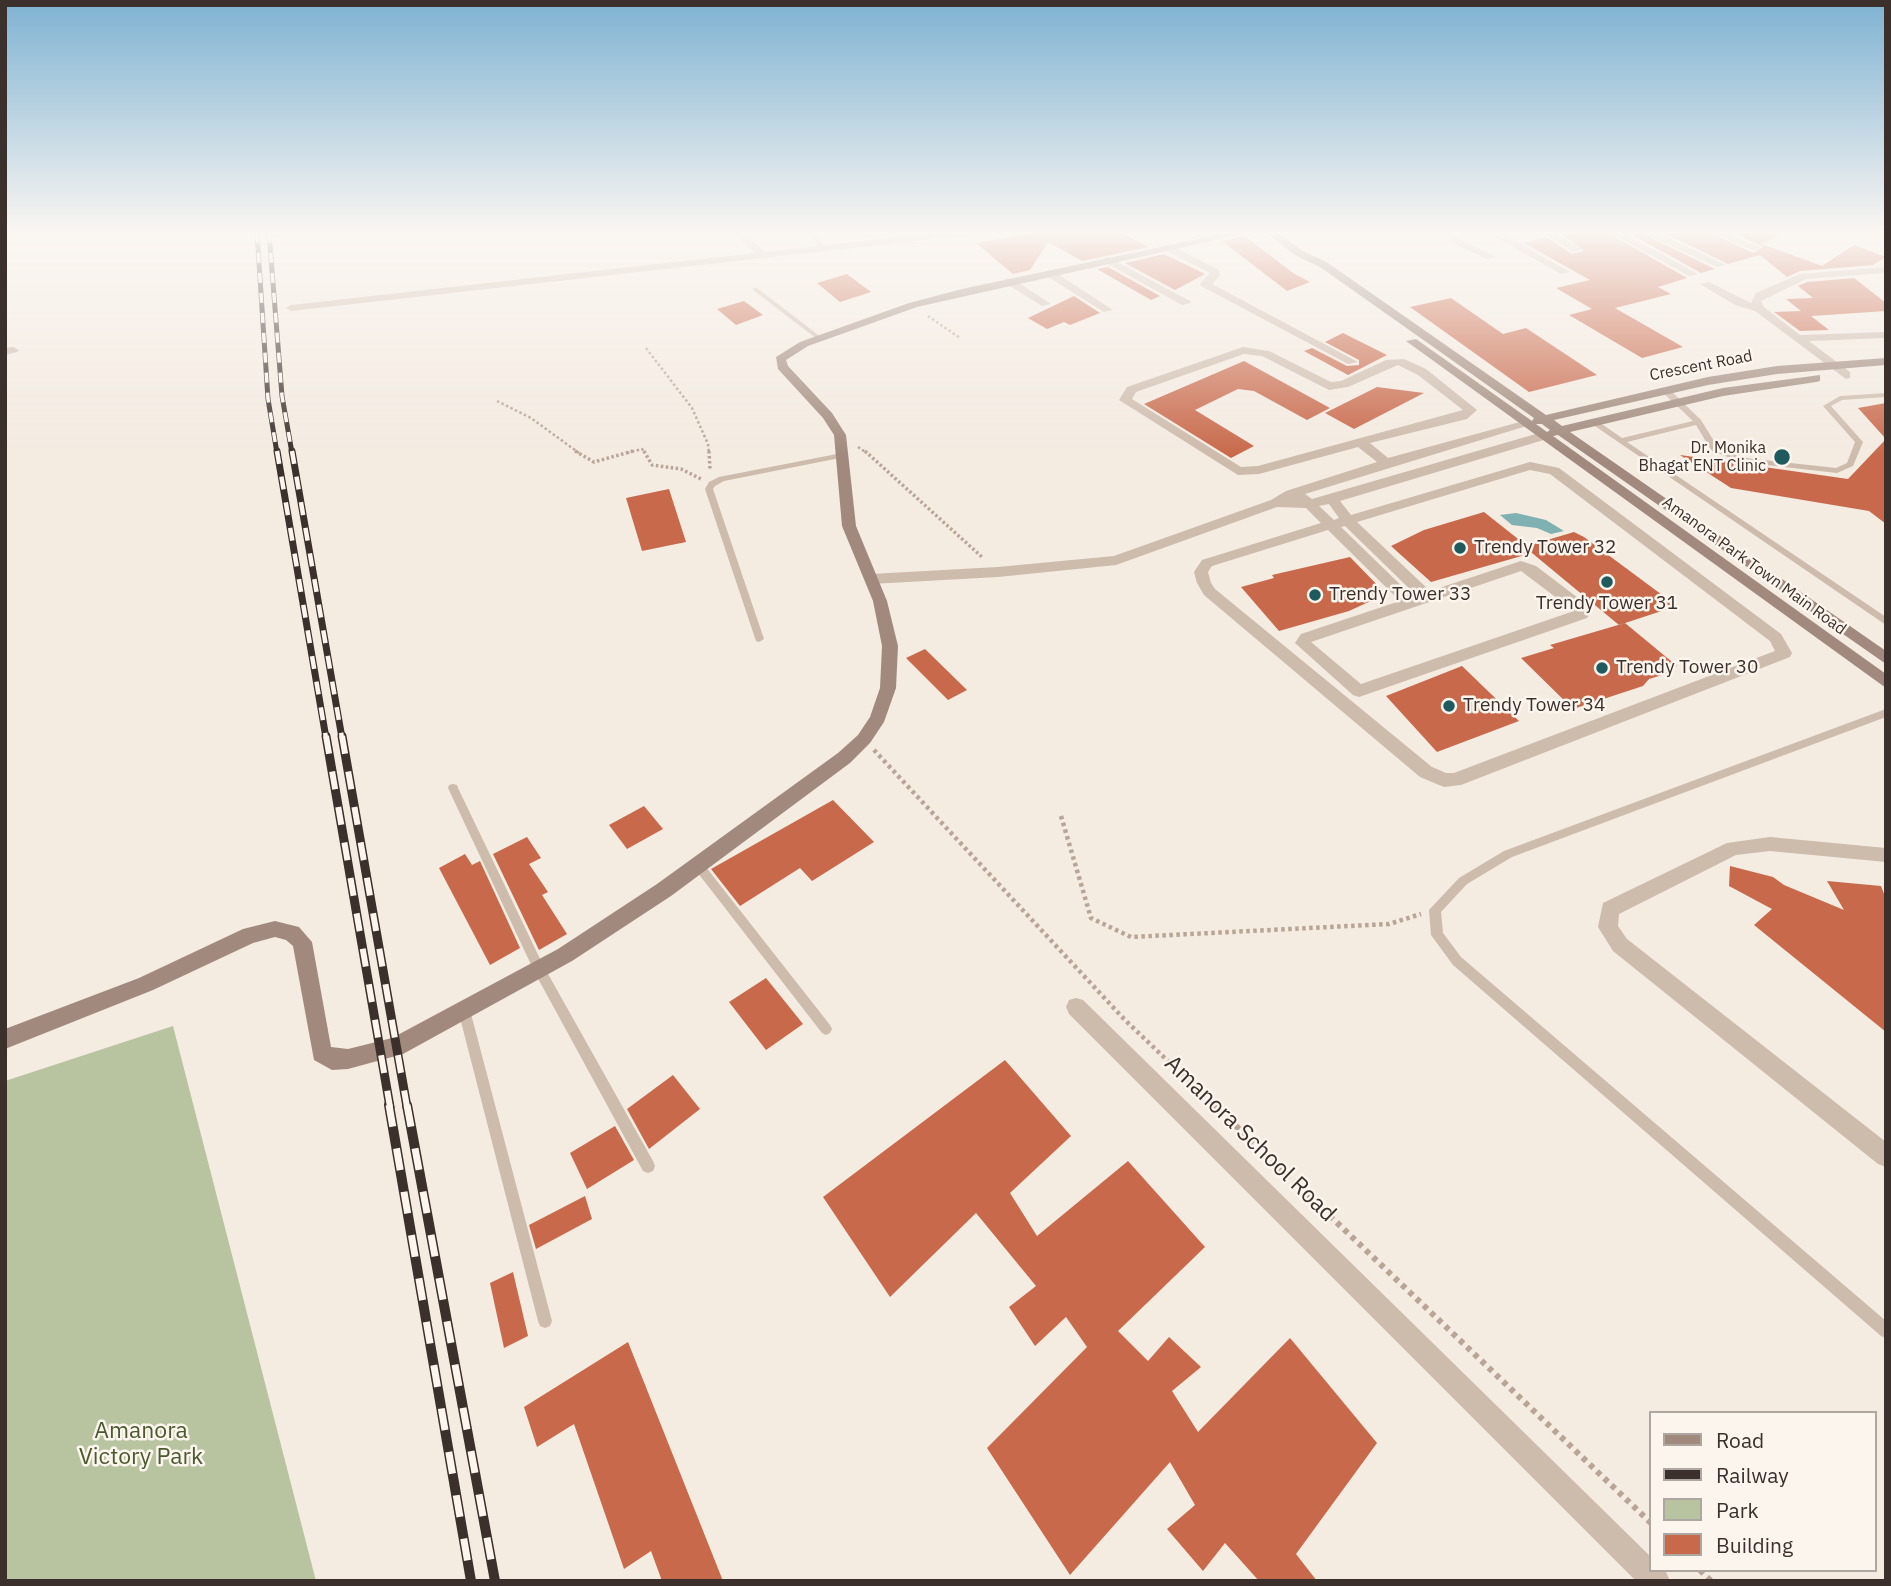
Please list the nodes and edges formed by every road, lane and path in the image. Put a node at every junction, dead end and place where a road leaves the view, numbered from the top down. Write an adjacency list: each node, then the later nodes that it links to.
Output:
1 (300, 307): 10 (street)
2 (779, 307): 16 (lane)
3 (908, 307): 16 (street)
4 (917, 307): 17 (path)
5 (1103, 307): 12 (street)
6 (1248, 307): 21 (street)
7 (1364, 307): 14 (street, Amanora Park Town Main Road)
8 (1385, 307): 13 (street, Amanora Park Town Main Road)
9 (1753, 307): 11 (street)
10 (291, 308)
11 (1759, 309): 18 (street)
12 (1108, 310)
13 (1389, 310): 14 (street); 29 (street, Amanora Park Town Main Road)
14 (1374, 314): 32 (street, Amanora Park Town Main Road)
15 (1886, 335): 18 (street)
16 (819, 338): 34 (street)
17 (960, 338)
18 (1800, 338): 22 (street)
19 (646, 348): 40 (path)
20 (1886, 360): 22 (street, Crescent Road)
21 (1352, 362)
22 (1832, 365): 24 (street); 25 (street, Crescent Road)
23 (1886, 372): 24 (street, Crescent Road)
24 (1846, 375): 28 (street, Crescent Road)
25 (1665, 390): 28 (lane); 29 (street, Crescent Road)
26 (1886, 395): 31 (lane)
27 (497, 401): 40 (path)
28 (1680, 401): 30 (street, Crescent Road); 31 (lane)
29 (1544, 419): 32 (street, Crescent Road); 33 (street, Amanora Park Town Main Road)
30 (1592, 422): 33 (street, Crescent Road); 36 (lane)
31 (1698, 422): 36 (lane)
32 (1527, 424): 35 (street, Amanora Park Town Main Road); 39 (street)
33 (1560, 431): 35 (street, Crescent Road); 53 (street, Amanora Park Town Main Road)
34 (840, 435): 38 (street); 47 (path)
35 (1543, 436): 42 (street); 54 (street, Amanora Park Town Main Road)
36 (1621, 441): 51 (lane)
37 (1360, 442): 37 (street); 39 (street)
38 (842, 455): 40 (lane); 48 (street)
39 (1386, 463): 41 (street)
40 (712, 484): 52 (lane)
41 (1297, 492): 43 (street); 44 (street)
42 (1332, 499): 44 (street); 45 (street)
43 (1276, 503): 44 (street); 47 (street)
44 (1309, 504): 46 (street)
45 (1349, 522): 46 (street); 46 (street); 49 (street)
46 (1331, 527): 50 (street)
47 (998, 572): 48 (street)
48 (871, 579): 56 (street)
49 (1427, 597): 50 (street); 50 (street)
50 (1411, 603)
51 (1886, 622)
52 (759, 639)
53 (1886, 659)
54 (1886, 682)
55 (1886, 713): 61 (lane)
56 (864, 739): 60 (street); 71 (path, Amanora School Road)
57 (453, 788): 62 (lane)
58 (1061, 816): 61 (path)
59 (1886, 855): 67 (street)
60 (698, 865): 62 (street); 65 (lane)
61 (1435, 910): 70 (lane)
62 (539, 969): 64 (street); 68 (lane)
63 (1076, 1007): 72 (street, Amanora School Road)
64 (464, 1010): 66 (street); 69 (lane)
65 (825, 1029)
66 (5, 1039)
67 (1886, 1156)
68 (648, 1166)
69 (545, 1321)
70 (1886, 1331)
71 (1650, 1522)
72 (1656, 1581)

